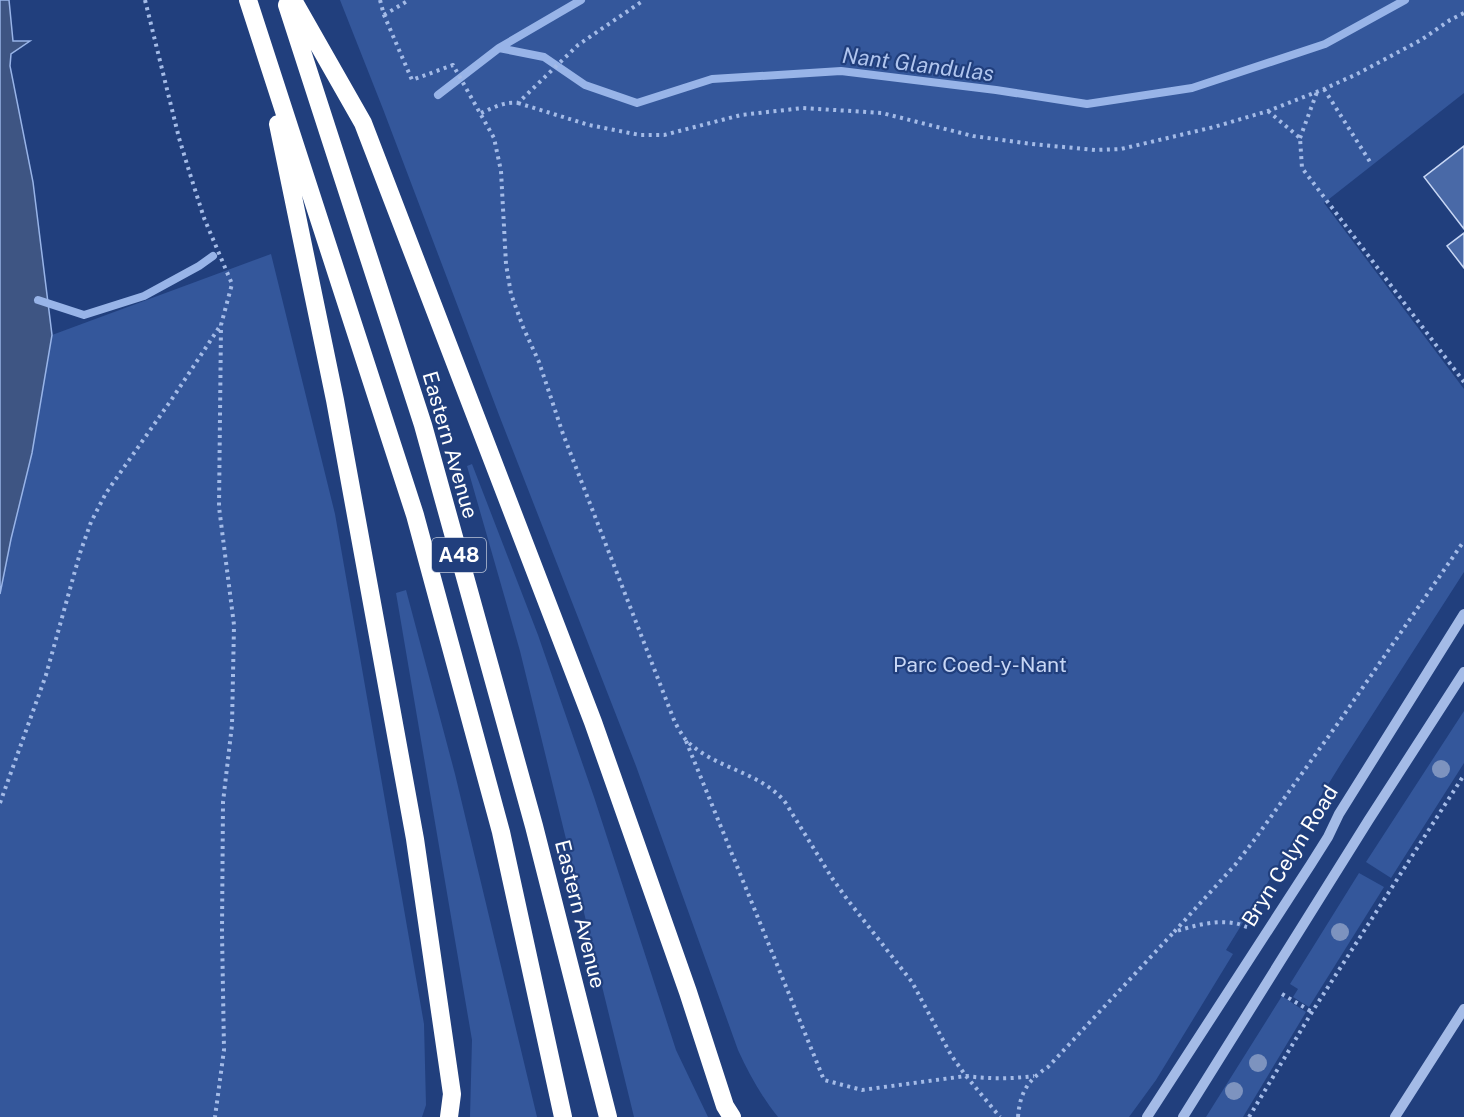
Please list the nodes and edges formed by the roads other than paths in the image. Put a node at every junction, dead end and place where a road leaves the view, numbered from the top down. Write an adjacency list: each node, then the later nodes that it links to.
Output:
1 (248, 0): 4 (highway, A48)
2 (285, 0): 10 (highway, Eastern Avenue / A48)
3 (293, 0): 11 (highway)
4 (260, 35): 8 (highway); 9 (highway, A48)
5 (1464, 614): 12 (street, Bryn Celyn Road)
6 (1464, 672): 13 (street)
7 (1464, 1009): 14 (street)
8 (449, 1117)
9 (563, 1117)
10 (608, 1117)
11 (732, 1117)
12 (1148, 1117)
13 (1183, 1117)
14 (1395, 1117)

